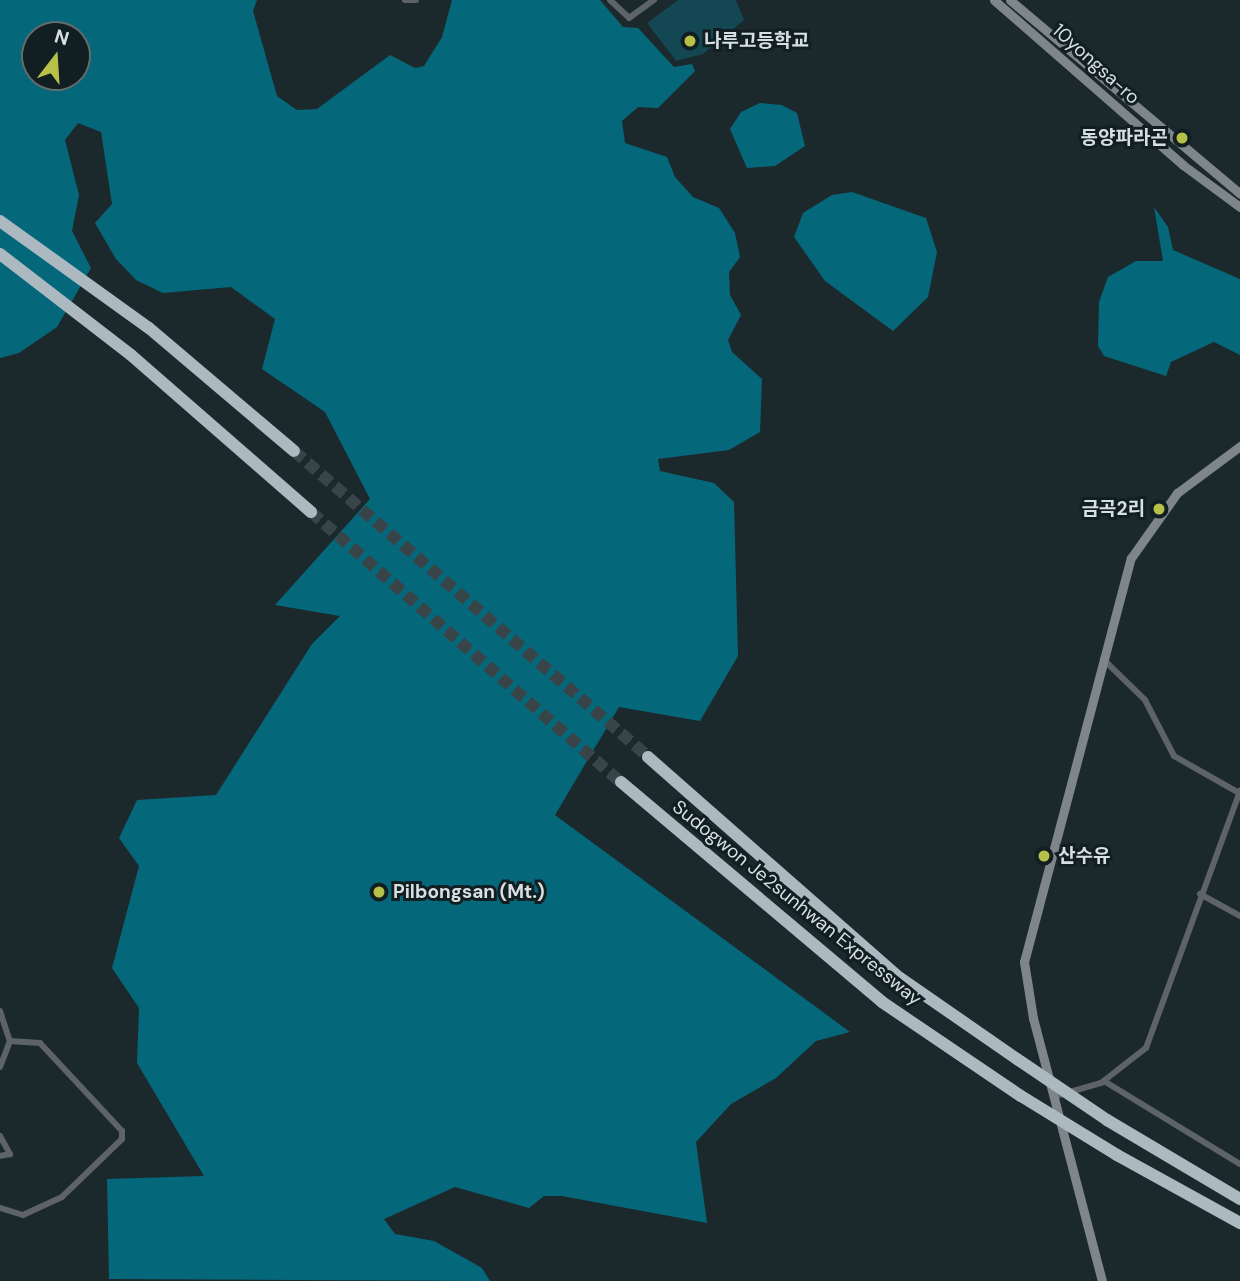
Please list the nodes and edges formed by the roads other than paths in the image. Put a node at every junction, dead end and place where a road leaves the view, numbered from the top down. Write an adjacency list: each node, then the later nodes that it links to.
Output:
1 (405, 0): 2 (street)
2 (416, 0)
3 (610, 0): 4 (street)
4 (654, 0)
5 (994, 0): 8 (street, 10yongsa-ro)
6 (1010, 0): 7 (street, 10yongsa-ro)
7 (1240, 194)
8 (1240, 207)
9 (0, 221): 12 (highway)
10 (0, 254): 13 (highway)
11 (1240, 446): 14 (street)
12 (294, 451)
13 (310, 512)
14 (1102, 657): 17 (street); 24 (street)
15 (648, 757): 28 (highway, Sudogwon Je2sunhwan Expressway, bridge)
16 (621, 782): 30 (highway, Sudogwon Je2sunhwan Expressway, bridge)
17 (1239, 792): 18 (street)
18 (1200, 894): 19 (street); 23 (street)
19 (1240, 916)
20 (0, 1011): 21 (street)
21 (10, 1041): 22 (street); 29 (street)
22 (0, 1067)
23 (1104, 1081): 24 (street); 27 (street)
24 (1056, 1096): 31 (street)
25 (0, 1136): 26 (street)
26 (0, 1156)
27 (1240, 1164)
28 (1240, 1199)
29 (0, 1208)
30 (1240, 1223)
31 (1101, 1277)

